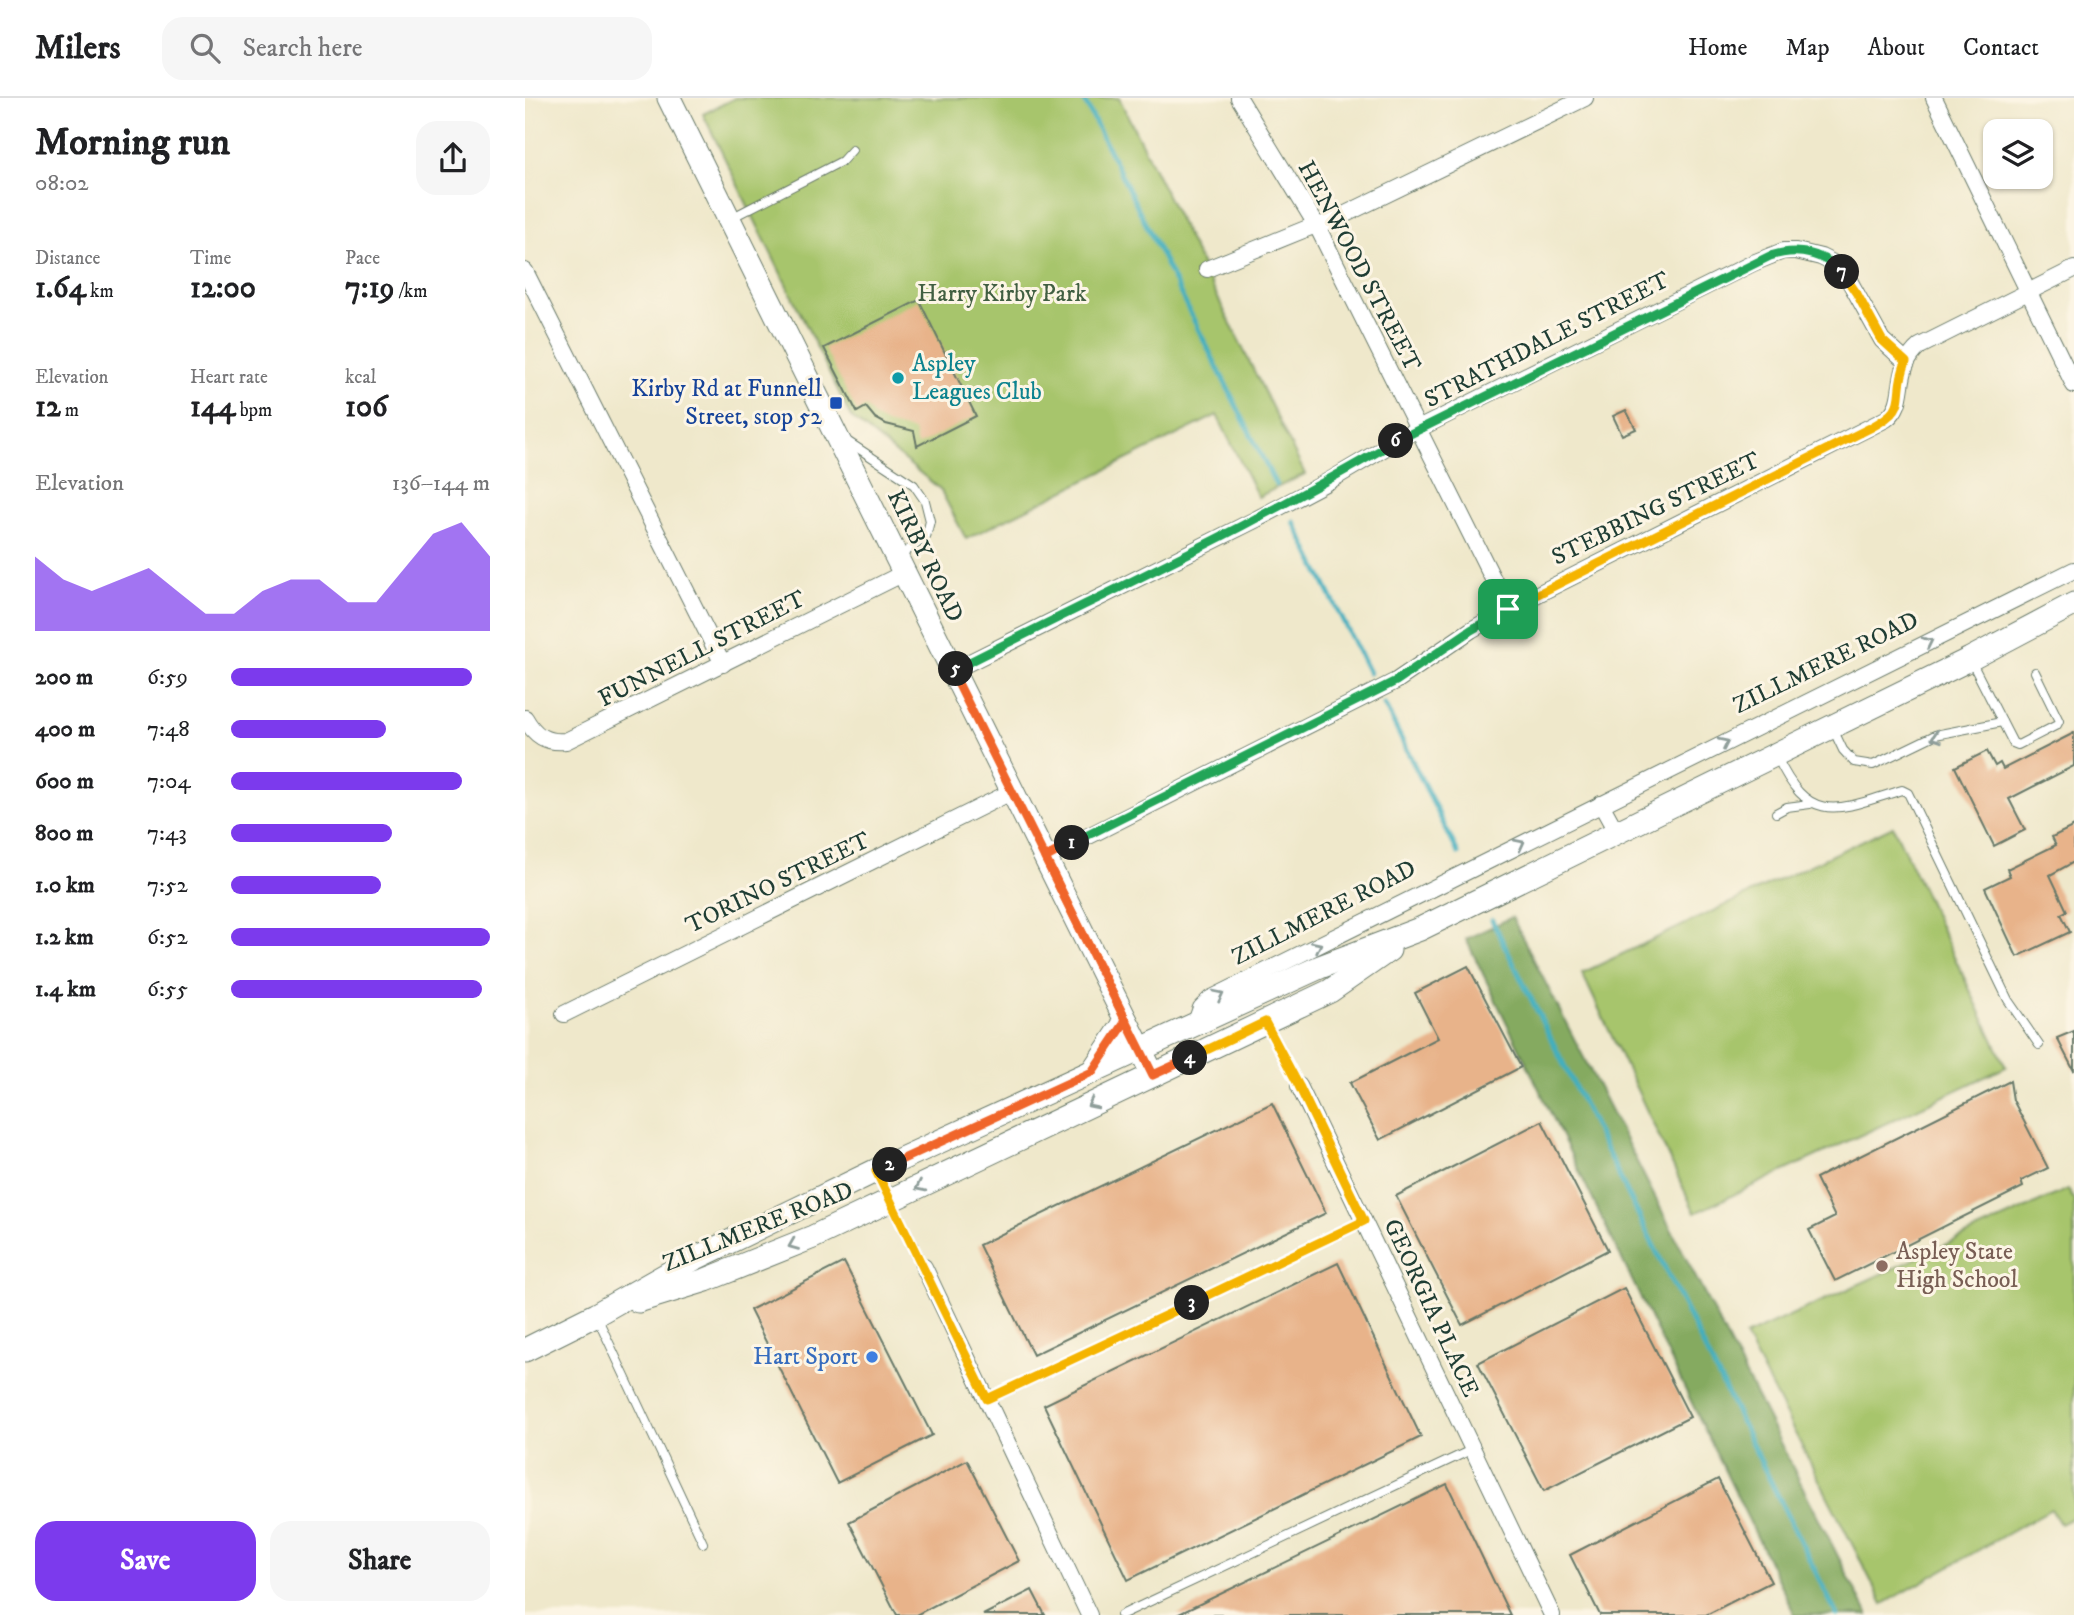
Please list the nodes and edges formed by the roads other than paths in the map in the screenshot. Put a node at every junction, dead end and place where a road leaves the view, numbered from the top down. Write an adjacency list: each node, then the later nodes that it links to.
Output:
1 (669, 98): 6 (main road, KIRBY ROAD)
2 (1238, 98): 7 (street, HENWOOD STREET)
3 (1585, 98): 7 (street)
4 (1934, 98): 11 (street)
5 (852, 150): 6 (lane)
6 (729, 219): 15 (main road, KIRBY ROAD)
7 (1317, 226): 8 (street); 14 (street, HENWOOD STREET)
8 (1207, 269)
9 (2074, 269): 11 (street)
10 (525, 271): 21 (street)
11 (2028, 292): 12 (street); 13 (street)
12 (1906, 362): 14 (street, STRATHDALE STREET); 19 (street, STEBBING STREET)
13 (2074, 384)
14 (1419, 429): 19 (street, HENWOOD STREET); 22 (street, STRATHDALE STREET)
15 (835, 435): 16 (main road, KIRBY ROAD); 16 (lane)
16 (900, 566): 21 (street, FUNNELL STREET); 22 (main road, KIRBY ROAD)
17 (2074, 570): 29 (street, ZILLMERE ROAD, one-way to 17)
18 (2074, 604): 20 (main road, ZILLMERE ROAD)
19 (1508, 609): 33 (street, STEBBING STREET)
20 (1970, 659): 25 (lane); 26 (main road, ZILLMERE ROAD)
21 (723, 664): 24 (street, FUNNELL STREET)
22 (952, 671): 28 (main road, KIRBY ROAD)
23 (2035, 672): 25 (lane)
24 (525, 718)
25 (2002, 722): 26 (lane, one-way to 26)
26 (1832, 727): 27 (main road, ZILLMERE ROAD)
27 (1776, 754): 30 (lane); 32 (main road, ZILLMERE ROAD)
28 (1011, 792): 33 (main road, KIRBY ROAD); 35 (street, TORINO STREET)
29 (1601, 804): 32 (street); 38 (street, ZILLMERE ROAD, one-way to 29)
30 (1813, 804): 31 (lane); 39 (lane)
31 (1776, 813)
32 (1617, 834): 34 (main road, ZILLMERE ROAD)
33 (1045, 858): 36 (main road, KIRBY ROAD)
34 (1420, 929): 37 (main road, ZILLMERE ROAD); 38 (main road, ZILLMERE ROAD)
35 (564, 1014)
36 (1126, 1021): 40 (main road, KIRBY ROAD); 41 (main road)
37 (1265, 1022): 42 (main road, ZILLMERE ROAD); 43 (lane, GEORGIA PLACE)
38 (1195, 1026): 40 (main road, ZILLMERE ROAD)
39 (2039, 1045)
40 (1140, 1049): 41 (main road, ZILLMERE ROAD); 42 (main road, KIRBY ROAD)
41 (1092, 1072): 44 (main road, ZILLMERE ROAD)
42 (1153, 1075): 45 (main road, ZILLMERE ROAD, one-way to 45)
43 (1299, 1086): 46 (street, GEORGIA PLACE)
44 (876, 1171): 45 (lane); 48 (main road, ZILLMERE ROAD)
45 (891, 1201): 47 (lane); 48 (main road, ZILLMERE ROAD, one-way to 48)
46 (1364, 1221): 50 (lane); 51 (street, GEORGIA PLACE)
47 (924, 1267): 50 (street)
48 (595, 1314): 49 (main road, ZILLMERE ROAD); 52 (lane)
49 (525, 1350)
50 (987, 1399): 53 (street)
51 (1473, 1449): 54 (lane); 55 (street, GEORGIA PLACE)
52 (702, 1543)
53 (1089, 1615)
54 (1121, 1615)
55 (1552, 1615)

